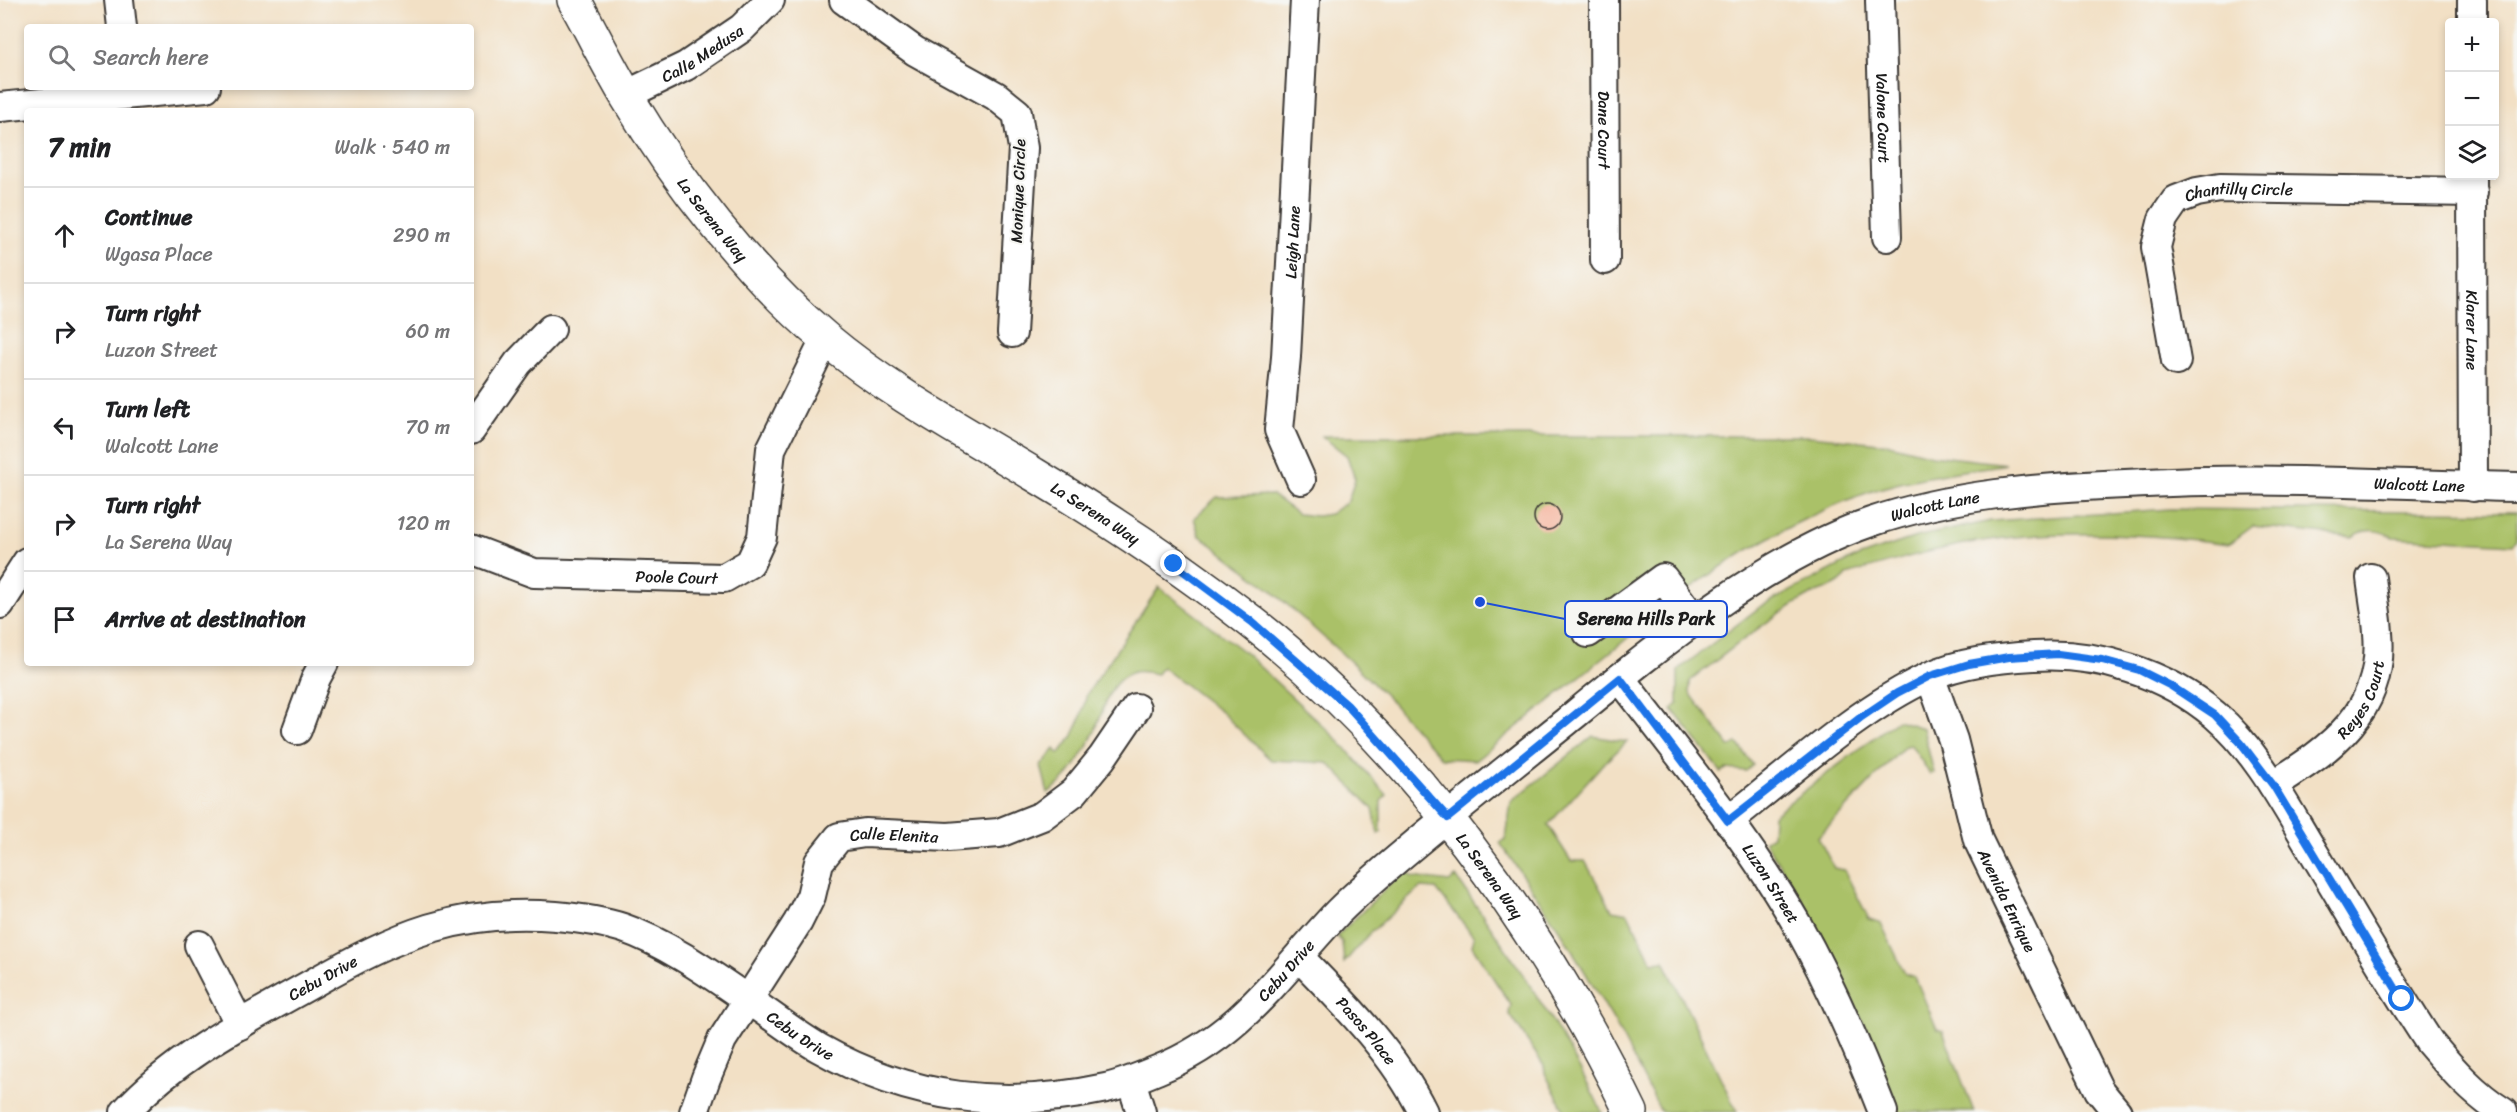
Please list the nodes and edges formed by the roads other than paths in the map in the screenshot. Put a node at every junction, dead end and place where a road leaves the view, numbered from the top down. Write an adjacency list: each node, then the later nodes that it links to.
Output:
1 (119, 0): 10 (street)
2 (574, 0): 12 (main road, La Serena Way)
3 (770, 0): 12 (street, Calle Medusa)
4 (844, 0): 19 (street, Monique Circle)
5 (1305, 0): 23 (street, Leigh Lane)
6 (1604, 0): 17 (street, Dane Court)
7 (1880, 0): 16 (street, Valone Court)
8 (2472, 0): 9 (street)
9 (2472, 18)
10 (122, 24)
11 (185, 90): 13 (street)
12 (626, 95): 20 (main road, La Serena Way)
13 (130, 98): 14 (street)
14 (0, 107)
15 (2473, 184): 21 (street, Chantilly Circle); 24 (street, Klarer Lane)
16 (1887, 237)
17 (1605, 260)
18 (551, 329): 22 (street)
19 (1012, 333)
20 (826, 338): 26 (street, Poole Court); 38 (main road, La Serena Way)
21 (2176, 361)
22 (474, 426)
23 (1301, 480)
24 (2473, 486): 25 (street, Walcott Lane); 30 (street, Walcott Lane)
25 (2517, 487)
26 (474, 551)
27 (24, 567): 29 (street)
28 (2371, 578): 37 (street, Reyes Court)
29 (0, 604)
30 (1696, 622): 31 (street); 34 (street, Walcott Lane)
31 (1588, 633)
32 (322, 666): 36 (street)
33 (1930, 676): 37 (street); 39 (street); 53 (street, Avenida Enrique)
34 (1620, 678): 38 (street, Walcott Lane); 39 (street, Luzon Street)
35 (1136, 708): 42 (street, Calle Elenita)
36 (297, 730)
37 (2273, 785): 46 (street)
38 (1448, 818): 41 (street, Cebu Drive); 51 (main road, La Serena Way)
39 (1728, 821): 52 (street, Luzon Street)
40 (199, 945): 43 (street)
41 (1299, 957): 44 (street, Cebu Drive); 50 (street, Pasos Place)
42 (748, 1000): 43 (street, Cebu Drive); 45 (street, Cebu Drive); 48 (street, Calle Elenita)
43 (240, 1026): 47 (street, Cebu Drive)
44 (1131, 1081): 45 (street, Cebu Drive); 49 (street)
45 (959, 1105)
46 (2496, 1110)
47 (125, 1112)
48 (694, 1112)
49 (1141, 1112)
50 (1423, 1112)
51 (1631, 1112)
52 (1883, 1112)
53 (2117, 1112)

